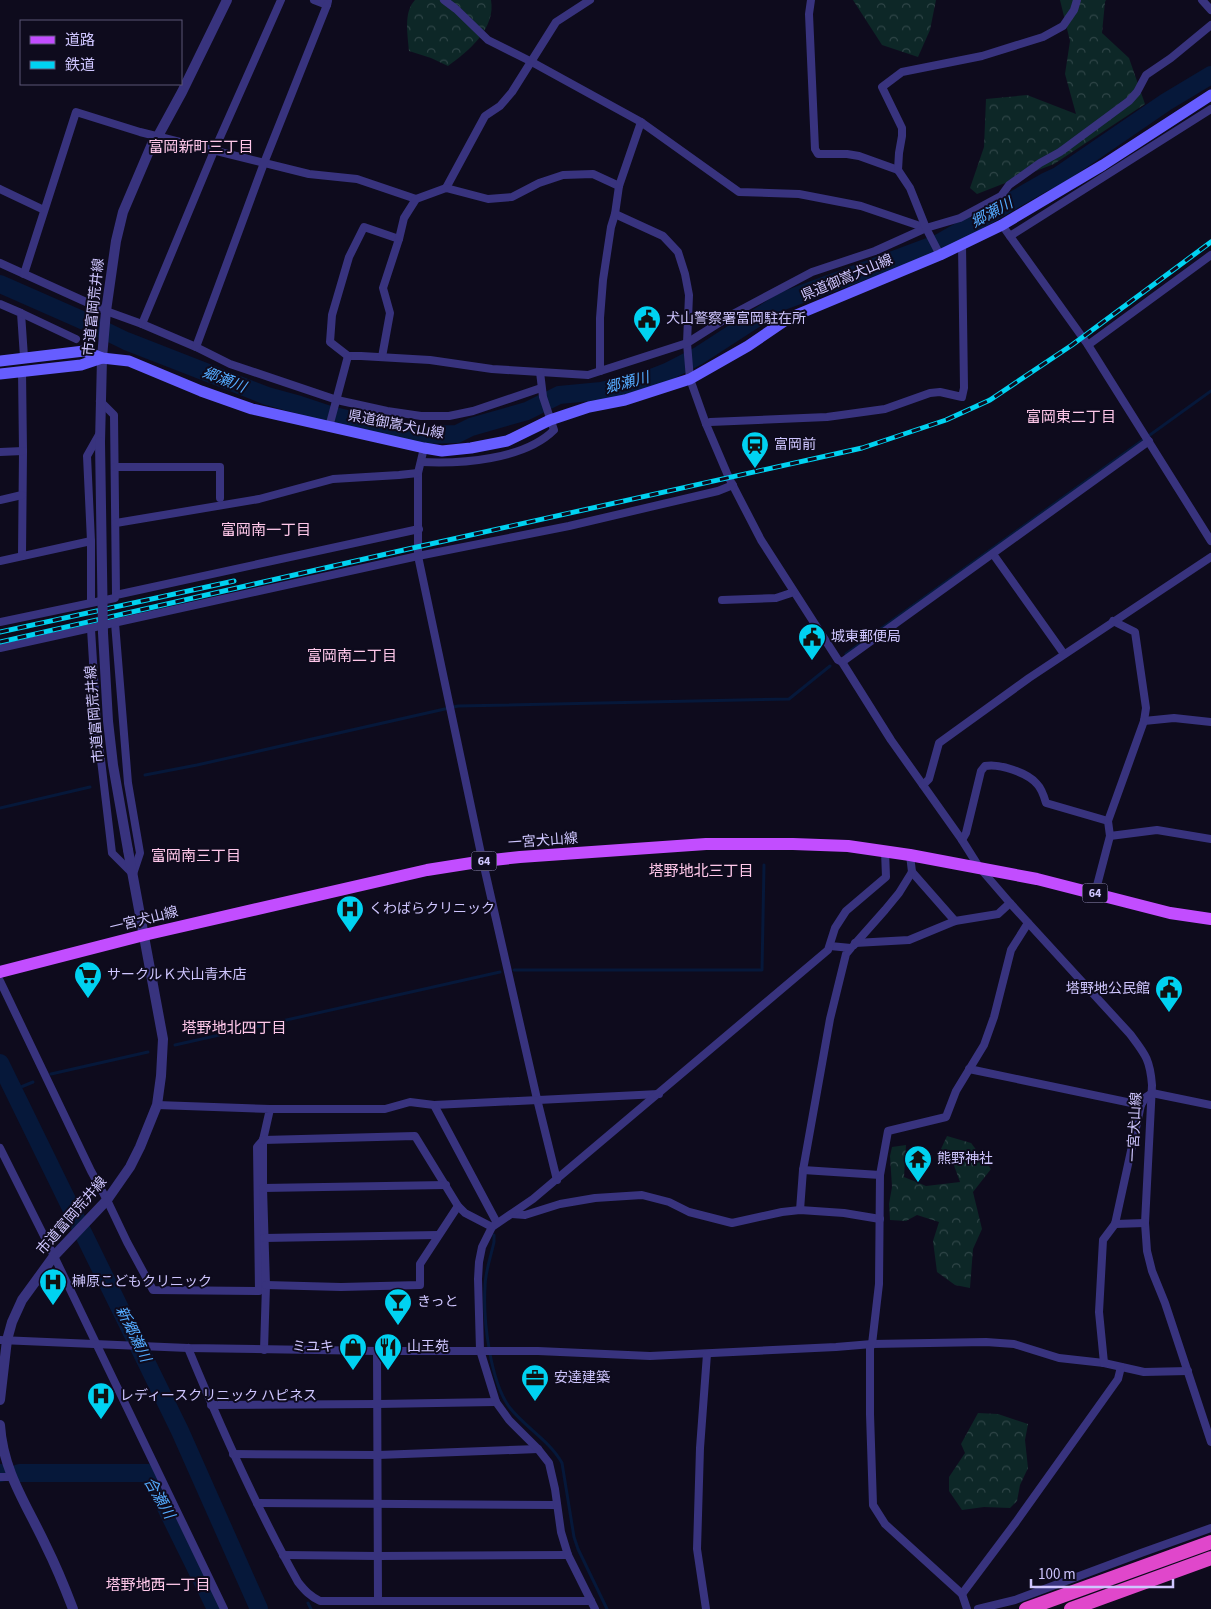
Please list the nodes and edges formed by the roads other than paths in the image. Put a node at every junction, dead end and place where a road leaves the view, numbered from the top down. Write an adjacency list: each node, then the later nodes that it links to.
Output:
1 (227, 0): 15 (street, 市道富岡荒井線)
2 (281, 0): 16 (street)
3 (314, 0): 9 (street)
4 (444, 0): 12 (street)
5 (590, 0): 12 (street)
6 (811, 0): 18 (street)
7 (1077, 0): 18 (street)
8 (1202, 0): 10 (street)
9 (328, 2): 17 (street)
10 (1211, 10)
11 (1211, 26): 26 (street)
12 (530, 61): 14 (street); 20 (street)
13 (1210, 100): 25 (main road, 県道御嵩犬山線); 27 (street)
14 (641, 122): 19 (street); 26 (street)
15 (158, 136): 16 (street); 23 (street); 35 (street, 市道富岡荒井線)
16 (214, 151): 17 (street); 37 (street)
17 (264, 163): 22 (street); 41 (street)
18 (898, 170): 26 (street)
19 (619, 186): 20 (street); 24 (street)
20 (446, 188): 22 (street)
21 (0, 189): 23 (street)
22 (416, 199): 28 (street)
23 (44, 210): 33 (street)
24 (615, 214): 39 (street); 48 (street)
25 (1002, 225): 27 (street); 29 (main road, 県道御嵩犬山線)
26 (926, 228): 30 (street); 39 (street)
27 (1010, 236): 40 (street)
28 (399, 239): 42 (street); 43 (street)
29 (962, 244): 30 (main road, 県道御嵩犬山線); 56 (street)
30 (939, 253): 51 (main road, 県道御嵩犬山線)
31 (1211, 255): 40 (street)
32 (0, 263): 33 (street)
33 (24, 274): 35 (street)
34 (0, 304): 36 (street)
35 (106, 310): 37 (street); 45 (street, 市道富岡荒井線)
36 (21, 313): 38 (street); 44 (street)
37 (142, 324): 41 (street)
38 (76, 339)
39 (687, 343): 48 (street); 51 (street)
40 (1088, 345): 59 (street)
41 (196, 347): 53 (street)
42 (348, 356): 43 (street); 53 (street)
43 (382, 357): 49 (street)
44 (24, 358): 45 (main road, 県道御嵩犬山線); 46 (main road, 県道御嵩犬山線)
45 (102, 358): 47 (main road, 県道御嵩犬山線); 54 (street, 市道富岡荒井線); 57 (main road, 県道御嵩犬山線)
46 (0, 361)
47 (22, 371): 50 (main road, 県道御嵩犬山線); 61 (street)
48 (600, 371): 49 (street)
49 (540, 372): 52 (street)
50 (0, 374)
51 (690, 378): 55 (main road, 県道御嵩犬山線); 56 (street)
52 (541, 388): 53 (street); 55 (street)
53 (337, 400): 57 (street)
54 (100, 401): 58 (street, 市道富岡荒井線); 64 (street)
55 (550, 420): 60 (main road, 県道御嵩犬山線); 63 (street)
56 (706, 424): 66 (street)
57 (329, 427): 60 (main road, 県道御嵩犬山線)
58 (100, 436): 72 (street); 102 (street, 市道富岡荒井線, bridge)
59 (1149, 441): 73 (street); 74 (street)
60 (424, 448): 63 (street)
61 (23, 451): 62 (street); 67 (street)
62 (0, 452)
63 (420, 462): 65 (street)
64 (115, 467): 68 (street); 70 (street)
65 (418, 473): 70 (street); 71 (street)
66 (733, 485): 76 (street); 79 (street)
67 (22, 495): 69 (street); 75 (street)
68 (220, 498)
69 (0, 500)
70 (116, 524): 80 (street)
71 (419, 530): 76 (street); 80 (street)
72 (91, 541): 75 (street); 82 (street)
73 (1211, 541)
74 (993, 554): 88 (street); 89 (street)
75 (22, 556): 78 (street)
76 (418, 556): 85 (street); 99 (street)
77 (1211, 556): 83 (street)
78 (0, 561)
79 (794, 592): 81 (street); 89 (street)
80 (116, 594): 82 (street)
81 (722, 600)
82 (91, 602): 84 (street)
83 (1114, 621): 88 (street); 90 (street)
84 (0, 622)
85 (115, 624): 86 (street); 102 (street)
86 (90, 629): 87 (street); 102 (street)
87 (0, 648)
88 (1064, 654): 92 (street)
89 (842, 662): 92 (street)
90 (1144, 721): 91 (street); 93 (street)
91 (1211, 722)
92 (923, 785): 96 (street)
93 (1108, 820): 94 (street); 96 (street)
94 (1110, 836): 95 (street); 103 (street)
95 (1211, 839)
96 (962, 840): 100 (street)
97 (884, 851): 98 (main road, 一宮犬山線 / 64); 99 (main road, 一宮犬山線 / 64); 109 (street)
98 (910, 855): 100 (main road, 一宮犬山線 / 64); 101 (street)
99 (484, 861): 108 (main road, 一宮犬山線 / 64); 116 (street)
100 (979, 867): 103 (main road, 一宮犬山線 / 64); 104 (street, 一宮犬山線)
101 (912, 872): 106 (street); 110 (street)
102 (133, 874): 108 (street, 市道富岡荒井線)
103 (1095, 893): 105 (main road, 一宮犬山線 / 64)
104 (1010, 903): 106 (street); 107 (street, 一宮犬山線)
105 (1211, 919)
106 (955, 921): 110 (street)
107 (1028, 923): 113 (street); 114 (street, 一宮犬山線)
108 (144, 935): 111 (main road, 一宮犬山線 / 64); 118 (street, 市道富岡荒井線)
109 (830, 946): 110 (street); 115 (street)
110 (853, 946): 124 (street)
111 (0, 972)
112 (0, 981): 129 (street)
113 (969, 1069): 120 (street); 125 (street)
114 (1152, 1093): 119 (street); 120 (street); 134 (street, 一宮犬山線)
115 (659, 1094): 116 (street); 126 (street)
116 (537, 1100): 117 (street); 126 (street)
117 (434, 1104): 121 (street); 136 (street)
118 (157, 1105): 121 (street); 129 (street, 市道富岡荒井線)
119 (1211, 1105)
120 (1141, 1106): 135 (street)
121 (270, 1109): 122 (street)
122 (263, 1140): 127 (street); 128 (street); 129 (street)
123 (0, 1148): 139 (street)
124 (803, 1170): 125 (street); 131 (street)
125 (880, 1175): 133 (street)
126 (557, 1180): 132 (street)
127 (446, 1185): 128 (street); 130 (street)
128 (263, 1188): 138 (street)
129 (107, 1200): 139 (street, 市道富岡荒井線)
130 (458, 1206): 136 (street); 137 (street)
131 (800, 1210): 132 (street); 133 (street)
132 (512, 1214): 136 (street)
133 (880, 1219): 143 (street)
134 (1145, 1223): 135 (street); 151 (street, 一宮犬山線)
135 (1114, 1224): 149 (street)
136 (494, 1225): 146 (street)
137 (438, 1235): 138 (street); 140 (street)
138 (264, 1238): 140 (street)
139 (54, 1256): 141 (street, 市道富岡荒井線); 142 (street)
140 (266, 1285): 145 (street)
141 (4, 1340): 142 (street); 152 (street, 市道富岡荒井線)
142 (96, 1344): 144 (street); 175 (street)
143 (872, 1344): 148 (street); 149 (street); 171 (street)
144 (188, 1348): 145 (street); 155 (street)
145 (264, 1350): 147 (street)
146 (480, 1350): 147 (street); 148 (street); 153 (street)
147 (377, 1352): 154 (street)
148 (707, 1354): 177 (street)
149 (1104, 1363): 150 (street)
150 (1121, 1367): 151 (street); 171 (street)
151 (1188, 1371): 157 (street, 一宮犬山線)
152 (0, 1400)
153 (496, 1402): 154 (street); 158 (street)
154 (378, 1404): 155 (street); 160 (street)
155 (211, 1405): 159 (street)
156 (0, 1425): 161 (street)
157 (1211, 1442)
158 (538, 1448): 160 (street); 164 (street)
159 (233, 1454): 160 (street); 162 (street)
160 (378, 1455): 163 (street)
161 (5, 1477): 174 (street)
162 (257, 1504): 163 (street); 167 (street)
163 (378, 1504): 164 (street); 169 (street)
164 (557, 1505): 168 (street)
165 (1211, 1528): 179 (street)
166 (1211, 1542): 180 (highway)
167 (283, 1555): 169 (street); 172 (street)
168 (568, 1555): 169 (street); 173 (street)
169 (378, 1556): 172 (street)
170 (1211, 1558): 181 (highway)
171 (962, 1594): 178 (street)
172 (378, 1601): 173 (street)
173 (591, 1601): 176 (street)
174 (73, 1609)
175 (224, 1609)
176 (595, 1609)
177 (706, 1609)
178 (968, 1609)
179 (978, 1609)
180 (1026, 1609)
181 (1071, 1609)

